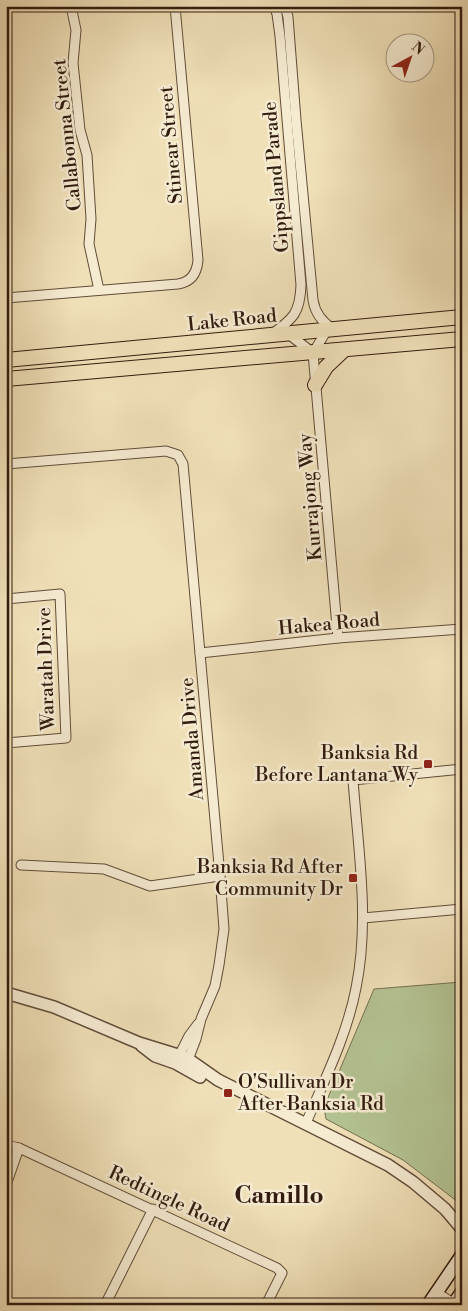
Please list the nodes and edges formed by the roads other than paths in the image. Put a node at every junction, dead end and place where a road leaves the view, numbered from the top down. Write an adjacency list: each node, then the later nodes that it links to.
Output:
1 (71, 6): 5 (street, Callabonna Street)
2 (175, 6): 5 (street, Stinear Street)
3 (274, 6): 10 (street, Gippsland Parade)
4 (284, 6): 8 (street, Gippsland Parade)
5 (99, 290): 6 (street)
6 (6, 298)
7 (462, 317): 8 (main road, Lake Road)
8 (331, 330): 9 (main road, Lake Road); 13 (street)
9 (286, 332): 10 (main road, Lake Road); 13 (street)
10 (272, 334): 14 (main road, Lake Road)
11 (462, 339): 12 (main road, Lake Road)
12 (344, 350): 13 (main road, Lake Road); 16 (main road)
13 (313, 352): 15 (main road, Lake Road); 16 (street, Kurrajong Way)
14 (6, 360)
15 (6, 380)
16 (315, 385): 20 (street, Kurrajong Way)
17 (6, 464): 21 (street, Amanda Drive)
18 (6, 599): 22 (street, Waratah Drive)
19 (462, 629): 20 (street, Hakea Road)
20 (338, 638): 21 (street, Hakea Road)
21 (200, 653): 25 (street, Amanda Drive)
22 (6, 743)
23 (462, 769): 27 (street)
24 (21, 865): 25 (street)
25 (220, 876): 29 (street, Amanda Drive)
26 (462, 909): 27 (street)
27 (363, 918): 30 (street)
28 (6, 993): 29 (street)
29 (182, 1061): 30 (street)
30 (306, 1123): 35 (street)
31 (6, 1145): 32 (street, Redtingle Road)
32 (19, 1148): 33 (street); 34 (street, Redtingle Road)
33 (6, 1185)
34 (153, 1209): 42 (street); 43 (street, Redtingle Road)
35 (445, 1209): 36 (street); 37 (street)
36 (462, 1217)
37 (462, 1229)
38 (462, 1255): 39 (main road)
39 (436, 1292): 41 (street); 44 (main road)
40 (462, 1292): 41 (main road)
41 (454, 1304)
42 (105, 1305)
43 (266, 1305)
44 (428, 1305)

